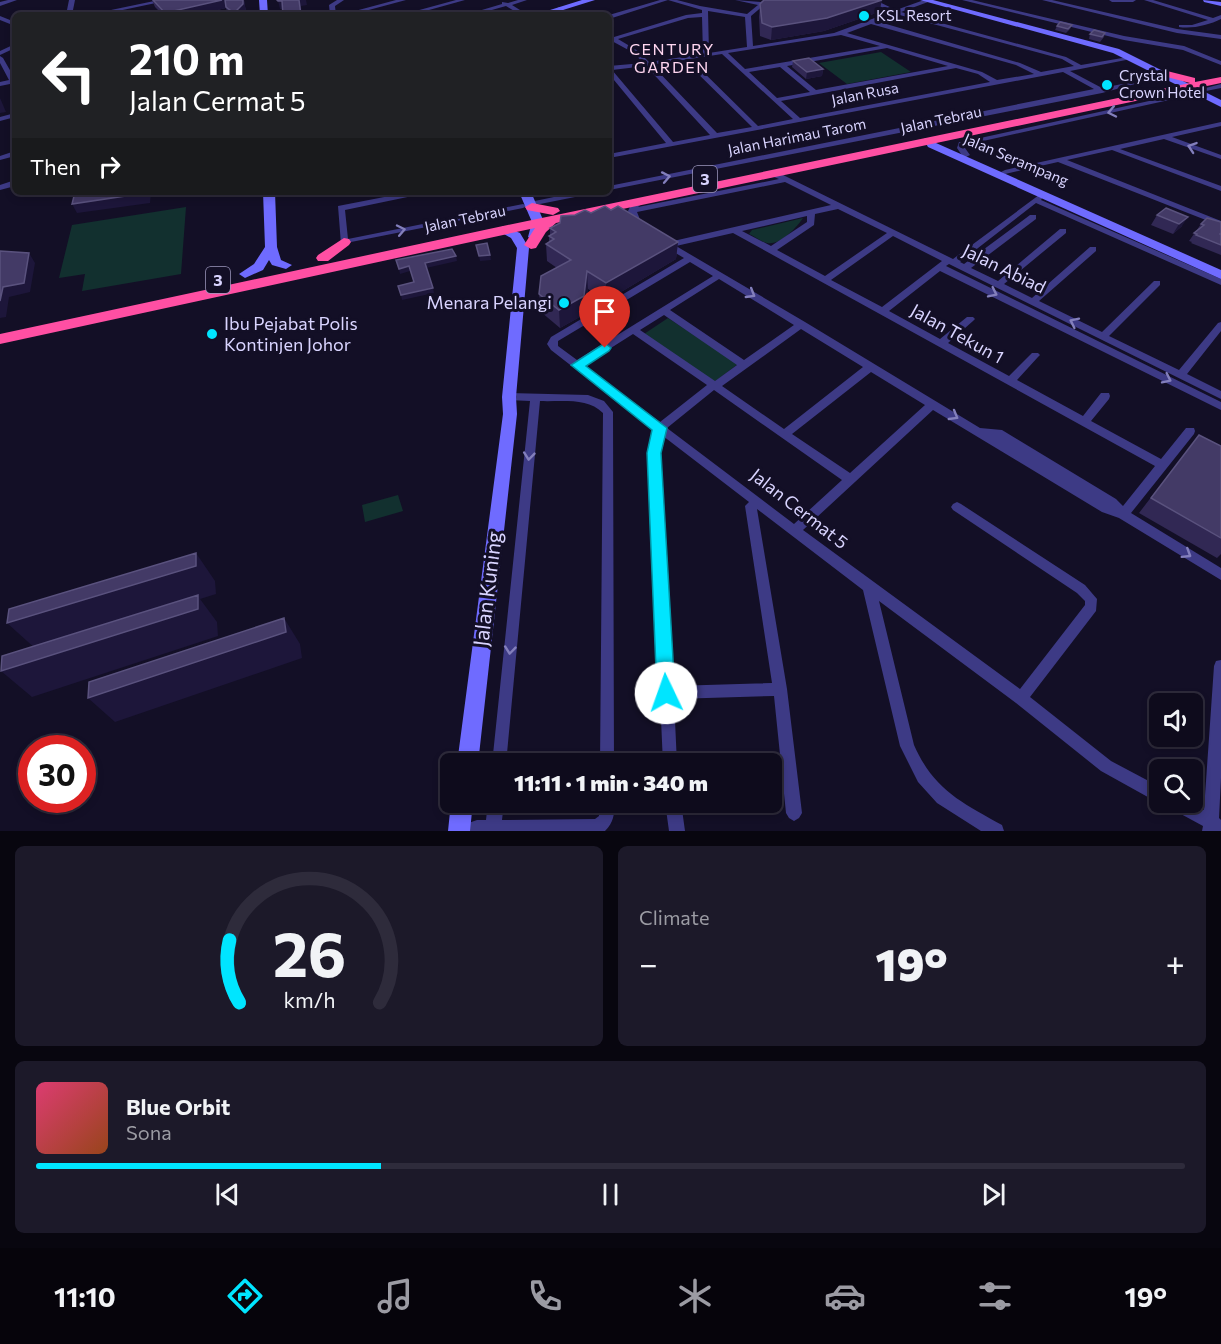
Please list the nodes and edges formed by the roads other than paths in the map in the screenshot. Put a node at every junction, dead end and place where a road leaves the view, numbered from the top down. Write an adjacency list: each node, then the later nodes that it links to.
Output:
1 (14, 0): 22 (street)
2 (122, 0): 25 (street)
3 (167, 0): 25 (street)
4 (341, 0): 29 (street)
5 (403, 0): 30 (street)
6 (462, 0): 31 (street)
7 (499, 0): 24 (street)
8 (524, 0): 24 (street)
9 (591, 0): 26 (street)
10 (666, 0): 38 (street)
11 (672, 0): 36 (street)
12 (738, 0): 21 (street)
13 (871, 0): 37 (street)
14 (965, 0): 58 (street)
15 (1045, 0): 42 (street)
16 (1112, 0): 17 (street)
17 (1133, 0)
18 (1147, 0): 40 (street)
19 (1207, 0): 23 (street)
20 (923, 1): 37 (street); 57 (street); 69 (street)
21 (764, 2): 39 (street)
22 (0, 4)
23 (1221, 4)
24 (507, 5): 32 (street); 33 (street)
25 (122, 9): 27 (street); 28 (street)
26 (559, 9): 34 (street); 35 (street)
27 (106, 12)
28 (124, 12)
29 (333, 12)
30 (371, 12)
31 (416, 12)
32 (480, 12)
33 (520, 12)
34 (548, 12)
35 (564, 12)
36 (704, 12): 39 (street); 43 (street); 54 (street)
37 (898, 13): 41 (street); 64 (street)
38 (612, 16)
39 (748, 16): 52 (street)
40 (1218, 18): 44 (street)
41 (871, 22): 45 (street); 70 (street)
42 (1151, 24): 44 (street); 47 (street)
43 (660, 25): 46 (street); 48 (street)
44 (1192, 27): 47 (street)
45 (842, 33): 51 (street); 52 (street)
46 (661, 35)
47 (1208, 36): 49 (street)
48 (612, 38)
49 (1221, 38)
50 (612, 39): 60 (street)
51 (888, 47): 61 (street); 63 (street)
52 (750, 48): 53 (street)
53 (724, 53): 54 (street); 67 (street)
54 (706, 55): 56 (street)
55 (0, 58): 62 (street)
56 (685, 58): 60 (street); 87 (street)
57 (1126, 58): 64 (street, Jalan Rusa); 77 (street)
58 (1221, 63)
59 (12, 64): 62 (street)
60 (647, 64): 65 (street); 89 (street)
61 (781, 64): 67 (street); 78 (street)
62 (4, 66): 72 (street)
63 (956, 66): 74 (street); 78 (street)
64 (1082, 67): 66 (street, Jalan Rusa)
65 (612, 69)
66 (1064, 70): 70 (street, Jalan Rusa); 79 (street)
67 (743, 71): 80 (street)
68 (612, 73): 92 (street)
69 (1163, 73): 77 (highway)
70 (1040, 74): 74 (street, Jalan Rusa)
71 (1221, 74): 77 (highway, Jalan Tebrau / 3)
72 (12, 78)
73 (1221, 80): 77 (highway, Jalan Tebrau / 3)
74 (997, 82): 84 (street, Jalan Rusa)
75 (1132, 84): 79 (street, Jalan Harimau Tarom)
76 (1221, 86): 77 (street)
77 (1189, 87): 79 (highway, Jalan Tebrau / 3); 83 (street); 83 (street); 88 (highway, Jalan Tebrau / 3); 98 (street, one-way to 98)
78 (815, 93): 80 (street)
79 (1105, 93): 81 (street, Jalan Harimau Tarom); 82 (highway, Jalan Tebrau / 3)
80 (776, 100): 84 (street)
81 (1050, 100): 82 (street); 105 (street, Jalan Harimau Tarom, one-way to 81)
82 (1065, 105): 85 (highway, Jalan Tebrau / 3)
83 (1221, 106)
84 (798, 120): 87 (street, Jalan Rusa)
85 (986, 121): 91 (highway); 93 (highway, Jalan Tebrau / 3)
86 (1221, 124): 90 (street)
87 (757, 128): 89 (street, Jalan Rusa)
88 (955, 135): 91 (highway, Jalan Tebrau / 3); 96 (highway)
89 (715, 136): 92 (street, Jalan Rusa)
90 (1164, 136): 95 (street); 99 (street, one-way to 90)
91 (929, 140): 93 (highway); 94 (highway, Jalan Tebrau / 3); 96 (street, Jalan Serampang)
92 (671, 144): 97 (street, Jalan Rusa)
93 (857, 147): 106 (highway, Jalan Tebrau / 3)
94 (899, 147): 96 (highway); 102 (highway, Jalan Tebrau / 3)
95 (1111, 148): 100 (street); 104 (street)
96 (948, 149): 98 (street, Jalan Serampang); 114 (street, Jalan Serampang)
97 (612, 155)
98 (966, 155): 101 (street, Jalan Serampang)
99 (1221, 157)
100 (1059, 160): 101 (street); 121 (street)
101 (1005, 172): 136 (street, Jalan Serampang)
102 (772, 173): 103 (street, Jalan Abiad); 116 (highway, Jalan Tebrau / 3)
103 (787, 180): 116 (street); 117 (street, Jalan Abiad)
104 (1221, 189)
105 (612, 192)
106 (612, 192)
107 (269, 195): 129 (street)
108 (366, 195): 115 (street)
109 (406, 195): 115 (street)
110 (520, 195): 120 (street)
111 (526, 195): 120 (street)
112 (583, 195): 120 (street)
113 (600, 195): 120 (highway, Jalan Tebrau / 3)
114 (1039, 198): 118 (street); 140 (street, Jalan Serampang); 142 (street, Jalan Serampang)
115 (367, 202): 127 (street)
116 (637, 206): 120 (highway, Jalan Tebrau / 3); 126 (street)
117 (839, 206): 119 (street); 125 (street, Jalan Abiad)
118 (1020, 212): 134 (street); 137 (street)
119 (811, 213): 123 (street); 131 (street)
120 (536, 214): 122 (highway, Jalan Tebrau / 3); 127 (street, one-way to 120); 128 (highway); 132 (highway, Jalan Tebrau / 3)
121 (1221, 224)
122 (503, 230): 154 (highway, Jalan Tebrau / 3); 166 (street, Jalan Kuning)
123 (735, 231): 126 (street); 131 (street, Jalan Tekun 1)
124 (1063, 231): 144 (street)
125 (892, 233): 134 (street, Jalan Abiad); 141 (street)
126 (659, 239): 133 (street)
127 (344, 242): 132 (highway)
128 (531, 245): 166 (street, Jalan Kuning)
129 (271, 247): 135 (street); 138 (street)
130 (1093, 249): 145 (street)
131 (771, 250): 141 (street, Jalan Tekun 1)
132 (323, 258): 135 (highway, Jalan Tebrau / 3)
133 (690, 258): 139 (street); 157 (street, Jalan Cermat 5)
134 (948, 263): 137 (street, Jalan Abiad); 147 (street); 168 (street, one-way to 168)
135 (286, 265): 138 (highway, Jalan Tebrau / 3)
136 (1221, 266)
137 (965, 268): 144 (street, Jalan Abiad)
138 (246, 274): 151 (highway, Jalan Tebrau / 3)
139 (720, 275): 146 (street); 149 (street, one-way to 149)
140 (1221, 275)
141 (825, 280): 147 (street, Jalan Tekun 1)
142 (1221, 282)
143 (1157, 283): 153 (street)
144 (998, 285): 145 (street, Jalan Abiad)
145 (1032, 302): 153 (street, Jalan Abiad, one-way to 145)
146 (665, 311): 152 (street); 158 (street)
147 (882, 311): 155 (street, Jalan Tekun 1)
148 (970, 319): 155 (street)
149 (802, 324): 158 (street); 159 (street)
150 (1221, 326): 160 (street)
151 (0, 327)
152 (634, 330): 157 (street); 162 (street)
153 (1103, 336): 160 (street, Jalan Abiad)
154 (0, 339)
155 (941, 343): 161 (street, Jalan Tekun 1)
156 (1035, 355): 161 (street)
157 (577, 365): 170 (street, Jalan Cermat 5)
158 (745, 366): 162 (street)
159 (870, 367): 167 (street); 171 (street)
160 (1181, 375): 163 (street, Jalan Abiad)
161 (1010, 381): 169 (street, Jalan Tekun 1)
162 (715, 386): 170 (street); 171 (street)
163 (1221, 394)
164 (1105, 396): 169 (street)
165 (535, 398): 166 (street); 186 (street, one-way to 186); 187 (street)
166 (512, 403): 185 (street, Jalan Kuning)
167 (933, 404): 174 (street); 177 (street, one-way to 177)
168 (1221, 406)
169 (1084, 422): 173 (street, Jalan Tekun 1)
170 (660, 428): 178 (street, Jalan Cermat 5); 183 (street)
171 (785, 434): 174 (street)
172 (1188, 439): 173 (street)
173 (1163, 465): 177 (street)
174 (849, 478): 178 (street)
175 (751, 506): 182 (street)
176 (957, 507): 184 (street)
177 (1123, 514): 179 (street, one-way to 179)
178 (795, 530): 180 (street, Jalan Cermat 5)
179 (1221, 574)
180 (869, 587): 184 (street, Jalan Cermat 5); 198 (street)
181 (1221, 666): 196 (street)
182 (780, 690): 183 (street); 193 (street)
183 (666, 693): 188 (street)
184 (1021, 698): 189 (street, Jalan Cermat 5)
185 (468, 753)
186 (500, 753)
187 (608, 753)
188 (669, 753)
189 (1149, 790)
190 (482, 813): 195 (street)
191 (606, 813): 195 (street)
192 (675, 813): 197 (street)
193 (794, 813)
194 (1191, 813): 196 (street)
195 (470, 823)
196 (1214, 827)
197 (677, 831)
198 (996, 831)

